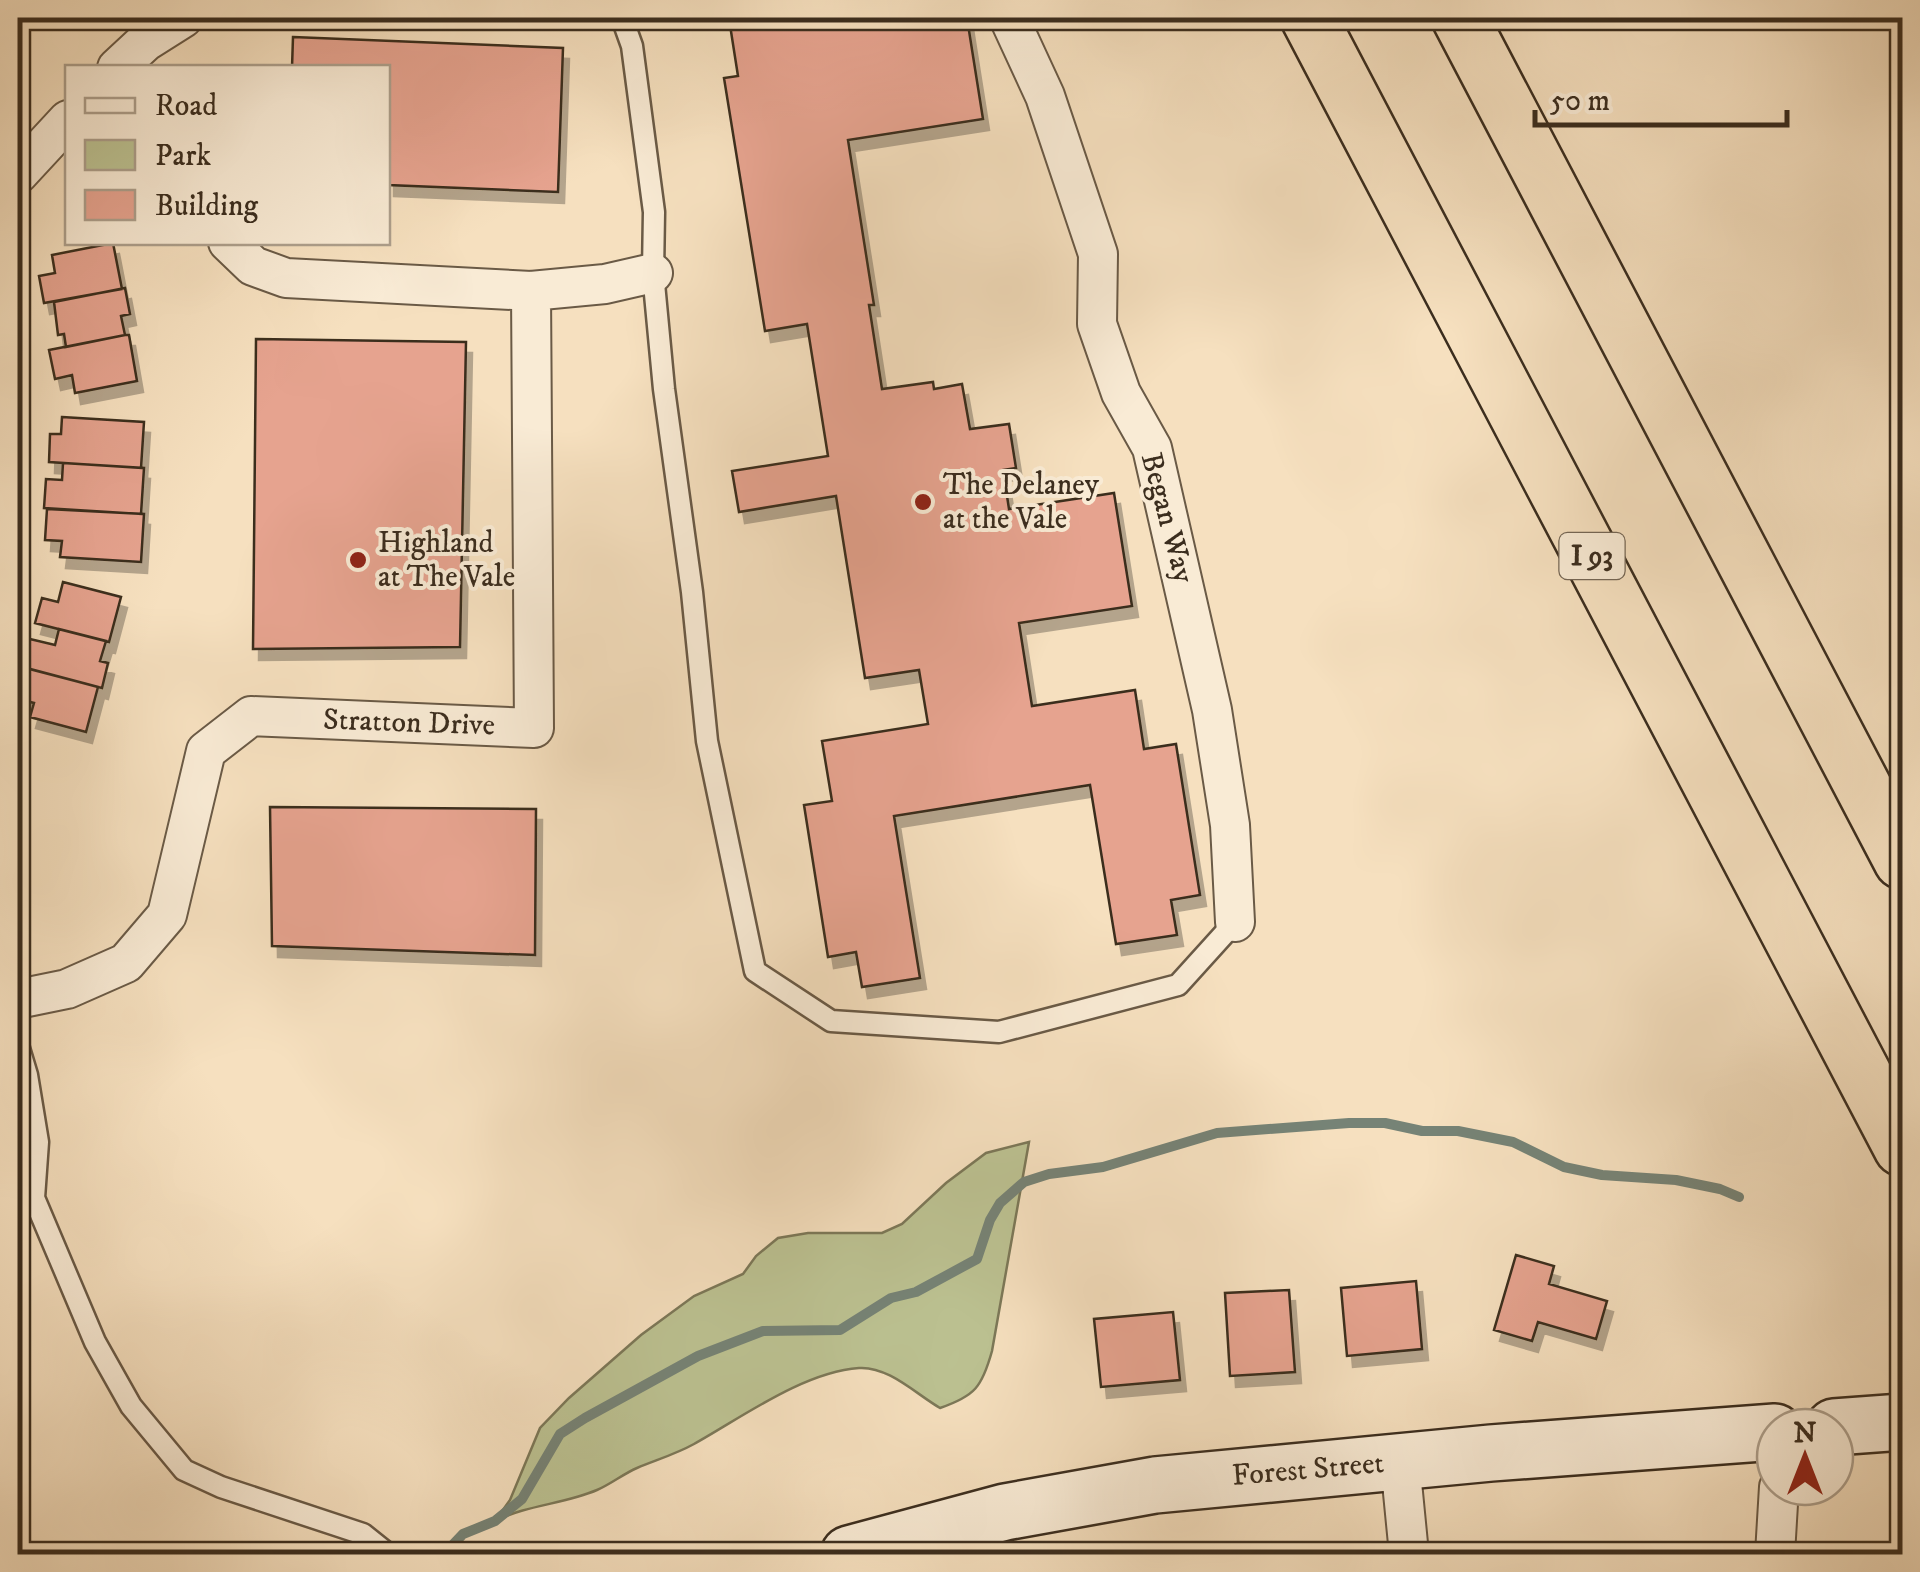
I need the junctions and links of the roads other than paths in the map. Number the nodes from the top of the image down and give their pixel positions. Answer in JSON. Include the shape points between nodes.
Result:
{"nodes":[{"id":1,"x":183,"y":18,"type":"edge"},
{"id":2,"x":622,"y":18,"type":"edge"},
{"id":3,"x":1009,"y":18,"type":"edge"},
{"id":4,"x":1309,"y":18,"type":"edge"},
{"id":5,"x":1460,"y":18,"type":"edge"},
{"id":6,"x":120,"y":65,"type":"edge"},
{"id":7,"x":65,"y":123,"type":"edge"},
{"id":8,"x":18,"y":174,"type":"edge"},
{"id":9,"x":231,"y":245,"type":"edge"},
{"id":10,"x":653,"y":273,"type":"junction"},
{"id":11,"x":531,"y":291,"type":"junction"},
{"id":12,"x":1902,"y":861,"type":"edge"},
{"id":13,"x":1236,"y":922,"type":"joint"},
{"id":14,"x":18,"y":999,"type":"edge"},
{"id":15,"x":18,"y":1045,"type":"edge"},
{"id":16,"x":1902,"y":1148,"type":"edge"},
{"id":17,"x":1902,"y":1422,"type":"edge"},
{"id":18,"x":1855,"y":1425,"type":"edge"},
{"id":19,"x":1755,"y":1434,"type":"edge"},
{"id":20,"x":1400,"y":1462,"type":"junction"},
{"id":21,"x":1778,"y":1507,"type":"edge"},
{"id":22,"x":388,"y":1554,"type":"edge"},
{"id":23,"x":849,"y":1554,"type":"edge"},
{"id":24,"x":1409,"y":1554,"type":"edge"},
{"id":25,"x":1775,"y":1554,"type":"edge"}],
"edges":[{"from":1,"to":6,"type":"street"},
{"from":2,"to":10,"type":"lane","via":[[632,46],[654,212]]},
{"from":3,"to":13,"type":"street","name":"Began Way","via":[[1045,96],[1098,254],[1097,324],[1120,393],[1152,448],[1212,710]]},
{"from":4,"to":16,"type":"highway","number":"I 93"},
{"from":5,"to":12,"type":"highway"},
{"from":7,"to":8,"type":"street"},
{"from":9,"to":11,"type":"street","via":[[253,266],[286,278]]},
{"from":10,"to":11,"type":"street"},
{"from":10,"to":13,"type":"lane","via":[[708,740],[755,971],[831,1021],[999,1032],[1178,985]]},
{"from":11,"to":14,"type":"street","name":"Stratton Drive","via":[[534,728],[251,716],[206,751],[167,915],[126,963],[67,988]]},
{"from":15,"to":22,"type":"lane","via":[[38,1142],[34,1198],[95,1342],[131,1406],[184,1470],[362,1534]]},
{"from":17,"to":18,"type":"main road"},
{"from":19,"to":20,"type":"main road","name":"Forest Street"},
{"from":20,"to":23,"type":"main road","name":"Forest Street","via":[[1079,1496]]},
{"from":20,"to":24,"type":"street"},
{"from":21,"to":25,"type":"street"}]}
